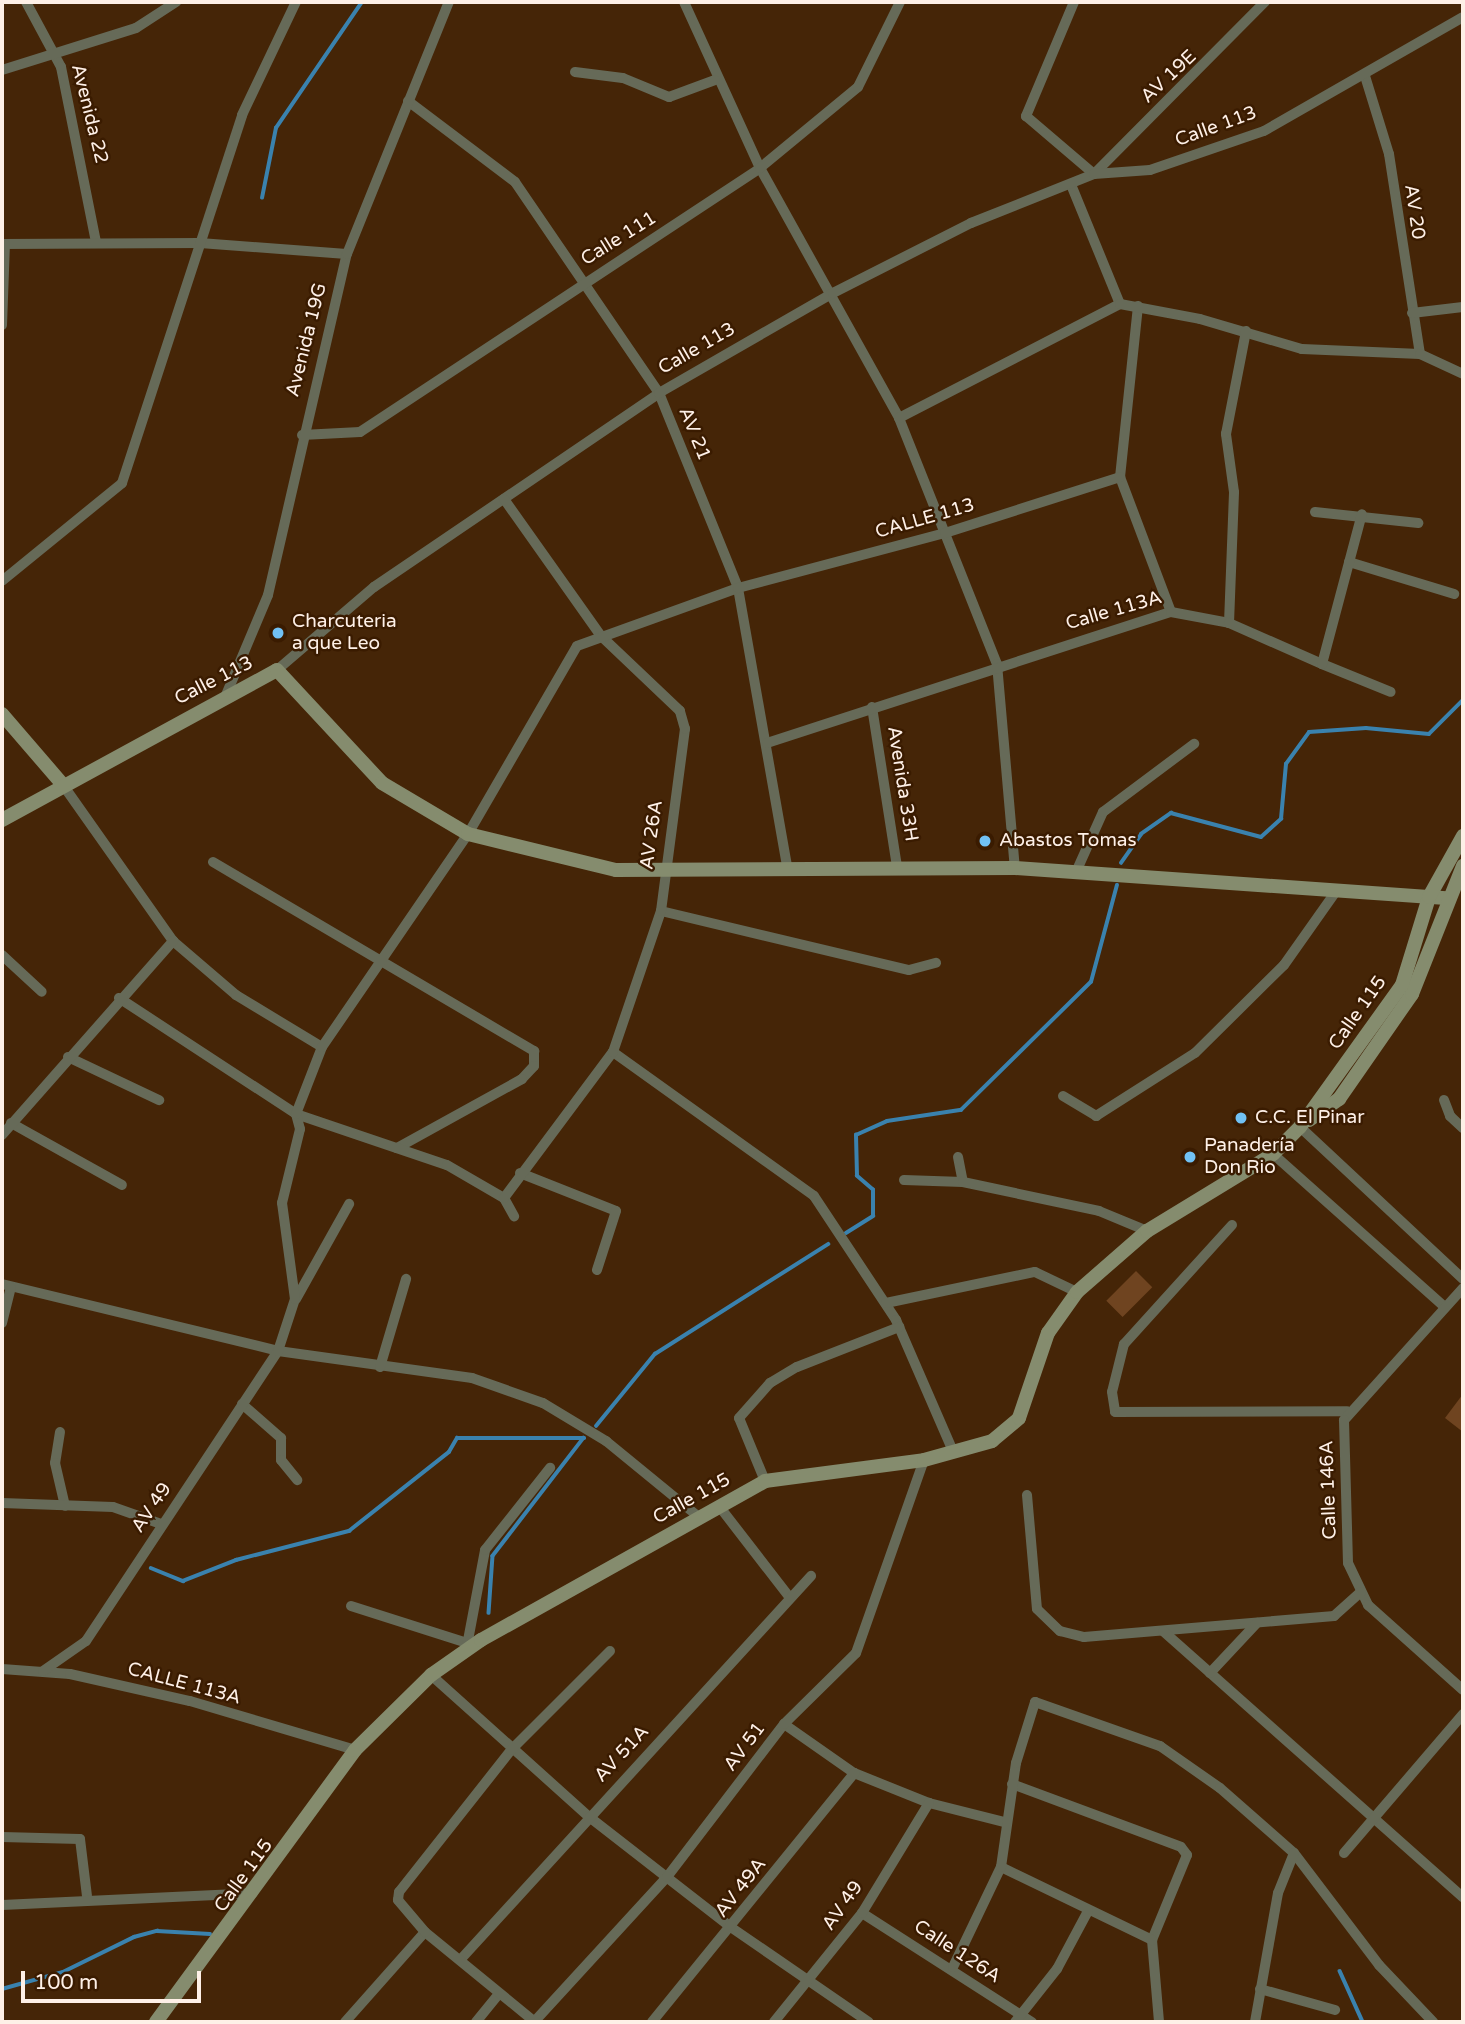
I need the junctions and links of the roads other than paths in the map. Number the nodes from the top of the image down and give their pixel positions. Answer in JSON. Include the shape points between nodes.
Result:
{"nodes":[{"id":1,"x":26,"y":2,"type":"edge"},
{"id":2,"x":296,"y":2,"type":"edge"},
{"id":3,"x":449,"y":2,"type":"edge"},
{"id":4,"x":684,"y":2,"type":"edge"},
{"id":5,"x":900,"y":2,"type":"edge"},
{"id":6,"x":1074,"y":2,"type":"edge"},
{"id":7,"x":1265,"y":2,"type":"edge"},
{"id":8,"x":174,"y":3,"type":"edge"},
{"id":9,"x":1463,"y":17,"type":"edge"},
{"id":10,"x":50,"y":50,"type":"junction"},
{"id":11,"x":2,"y":70,"type":"edge"},
{"id":12,"x":575,"y":72,"type":"dead end"},
{"id":13,"x":1365,"y":76,"type":"junction"},
{"id":14,"x":715,"y":80,"type":"junction"},
{"id":15,"x":408,"y":100,"type":"junction"},
{"id":16,"x":760,"y":168,"type":"junction"},
{"id":17,"x":1094,"y":174,"type":"junction"},
{"id":18,"x":1072,"y":187,"type":"junction"},
{"id":19,"x":96,"y":242,"type":"junction"},
{"id":20,"x":200,"y":243,"type":"junction"},
{"id":21,"x":4,"y":244,"type":"edge"},
{"id":22,"x":347,"y":254,"type":"junction"},
{"id":23,"x":585,"y":280,"type":"junction"},
{"id":24,"x":833,"y":293,"type":"junction"},
{"id":25,"x":1120,"y":304,"type":"junction"},
{"id":26,"x":1138,"y":306,"type":"junction"},
{"id":27,"x":1463,"y":307,"type":"edge"},
{"id":28,"x":1412,"y":313,"type":"junction"},
{"id":29,"x":2,"y":325,"type":"edge"},
{"id":30,"x":1246,"y":331,"type":"junction"},
{"id":31,"x":1420,"y":354,"type":"junction"},
{"id":32,"x":1463,"y":374,"type":"edge"},
{"id":33,"x":659,"y":393,"type":"junction"},
{"id":34,"x":899,"y":418,"type":"junction"},
{"id":35,"x":302,"y":435,"type":"junction"},
{"id":36,"x":1120,"y":477,"type":"junction"},
{"id":37,"x":504,"y":499,"type":"junction"},
{"id":38,"x":1315,"y":512,"type":"dead end"},
{"id":39,"x":1362,"y":514,"type":"junction"},
{"id":40,"x":1418,"y":523,"type":"dead end"},
{"id":41,"x":945,"y":533,"type":"junction"},
{"id":42,"x":1349,"y":562,"type":"junction"},
{"id":43,"x":2,"y":582,"type":"edge"},
{"id":44,"x":738,"y":587,"type":"junction"},
{"id":45,"x":1454,"y":594,"type":"dead end"},
{"id":46,"x":1171,"y":612,"type":"junction"},
{"id":47,"x":1229,"y":623,"type":"junction"},
{"id":48,"x":601,"y":636,"type":"junction"},
{"id":49,"x":997,"y":664,"type":"junction"},
{"id":50,"x":1322,"y":664,"type":"junction"},
{"id":51,"x":277,"y":670,"type":"junction"},
{"id":52,"x":1391,"y":692,"type":"dead end"},
{"id":53,"x":226,"y":695,"type":"junction"},
{"id":54,"x":872,"y":708,"type":"junction"},
{"id":55,"x":2,"y":714,"type":"edge"},
{"id":56,"x":767,"y":743,"type":"junction"},
{"id":57,"x":1194,"y":744,"type":"dead end"},
{"id":58,"x":63,"y":785,"type":"junction"},
{"id":59,"x":2,"y":820,"type":"edge"},
{"id":60,"x":468,"y":834,"type":"junction"},
{"id":61,"x":1463,"y":836,"type":"edge"},
{"id":62,"x":214,"y":862,"type":"dead end"},
{"id":63,"x":787,"y":866,"type":"junction"},
{"id":64,"x":897,"y":866,"type":"junction"},
{"id":65,"x":1463,"y":866,"type":"edge"},
{"id":66,"x":1015,"y":868,"type":"junction"},
{"id":67,"x":664,"y":870,"type":"junction"},
{"id":68,"x":1076,"y":872,"type":"junction"},
{"id":69,"x":1337,"y":890,"type":"junction"},
{"id":70,"x":1429,"y":897,"type":"junction"},
{"id":71,"x":1446,"y":898,"type":"junction"},
{"id":72,"x":661,"y":911,"type":"junction"},
{"id":73,"x":173,"y":942,"type":"junction"},
{"id":74,"x":2,"y":954,"type":"edge"},
{"id":75,"x":382,"y":958,"type":"junction"},
{"id":76,"x":936,"y":963,"type":"dead end"},
{"id":77,"x":42,"y":992,"type":"dead end"},
{"id":78,"x":119,"y":998,"type":"junction"},
{"id":79,"x":322,"y":1047,"type":"junction"},
{"id":80,"x":613,"y":1052,"type":"junction"},
{"id":81,"x":68,"y":1057,"type":"junction"},
{"id":82,"x":1063,"y":1096,"type":"dead end"},
{"id":83,"x":159,"y":1100,"type":"dead end"},
{"id":84,"x":1444,"y":1100,"type":"dead end"},
{"id":85,"x":296,"y":1114,"type":"junction"},
{"id":86,"x":11,"y":1122,"type":"junction"},
{"id":87,"x":1300,"y":1127,"type":"junction"},
{"id":88,"x":1463,"y":1128,"type":"edge"},
{"id":89,"x":2,"y":1135,"type":"edge"},
{"id":90,"x":397,"y":1148,"type":"junction"},
{"id":91,"x":1273,"y":1154,"type":"junction"},
{"id":92,"x":958,"y":1157,"type":"dead end"},
{"id":93,"x":520,"y":1173,"type":"junction"},
{"id":94,"x":904,"y":1180,"type":"dead end"},
{"id":95,"x":963,"y":1182,"type":"junction"},
{"id":96,"x":122,"y":1185,"type":"dead end"},
{"id":97,"x":504,"y":1198,"type":"junction"},
{"id":98,"x":349,"y":1205,"type":"dead end"},
{"id":99,"x":514,"y":1216,"type":"dead end"},
{"id":100,"x":1232,"y":1226,"type":"dead end"},
{"id":101,"x":1147,"y":1231,"type":"junction"},
{"id":102,"x":597,"y":1270,"type":"dead end"},
{"id":103,"x":406,"y":1279,"type":"dead end"},
{"id":104,"x":1463,"y":1279,"type":"edge"},
{"id":105,"x":7,"y":1286,"type":"edge"},
{"id":106,"x":1463,"y":1288,"type":"edge"},
{"id":107,"x":1077,"y":1292,"type":"junction"},
{"id":108,"x":295,"y":1299,"type":"junction"},
{"id":109,"x":886,"y":1303,"type":"junction"},
{"id":110,"x":1445,"y":1307,"type":"junction"},
{"id":111,"x":2,"y":1323,"type":"edge"},
{"id":112,"x":899,"y":1327,"type":"junction"},
{"id":113,"x":278,"y":1352,"type":"junction"},
{"id":114,"x":380,"y":1367,"type":"junction"},
{"id":115,"x":242,"y":1404,"type":"junction"},
{"id":116,"x":1347,"y":1411,"type":"junction"},
{"id":117,"x":60,"y":1432,"type":"dead end"},
{"id":118,"x":953,"y":1451,"type":"junction"},
{"id":119,"x":924,"y":1460,"type":"junction"},
{"id":120,"x":550,"y":1468,"type":"dead end"},
{"id":121,"x":297,"y":1480,"type":"dead end"},
{"id":122,"x":765,"y":1481,"type":"junction"},
{"id":123,"x":1027,"y":1495,"type":"dead end"},
{"id":124,"x":2,"y":1503,"type":"edge"},
{"id":125,"x":65,"y":1506,"type":"junction"},
{"id":126,"x":719,"y":1506,"type":"junction"},
{"id":127,"x":699,"y":1517,"type":"junction"},
{"id":128,"x":162,"y":1524,"type":"junction"},
{"id":129,"x":811,"y":1576,"type":"dead end"},
{"id":130,"x":1362,"y":1592,"type":"junction"},
{"id":131,"x":790,"y":1598,"type":"junction"},
{"id":132,"x":351,"y":1606,"type":"dead end"},
{"id":133,"x":1257,"y":1623,"type":"junction"},
{"id":134,"x":1163,"y":1631,"type":"junction"},
{"id":135,"x":466,"y":1647,"type":"junction"},
{"id":136,"x":611,"y":1651,"type":"dead end"},
{"id":137,"x":2,"y":1668,"type":"edge"},
{"id":138,"x":43,"y":1671,"type":"junction"},
{"id":139,"x":1210,"y":1672,"type":"junction"},
{"id":140,"x":431,"y":1675,"type":"junction"},
{"id":141,"x":1463,"y":1690,"type":"edge"},
{"id":142,"x":1463,"y":1714,"type":"edge"},
{"id":143,"x":784,"y":1724,"type":"junction"},
{"id":144,"x":511,"y":1750,"type":"junction"},
{"id":145,"x":355,"y":1751,"type":"junction"},
{"id":146,"x":854,"y":1773,"type":"junction"},
{"id":147,"x":1012,"y":1784,"type":"junction"},
{"id":148,"x":929,"y":1803,"type":"junction"},
{"id":149,"x":588,"y":1816,"type":"junction"},
{"id":150,"x":1374,"y":1818,"type":"junction"},
{"id":151,"x":1004,"y":1822,"type":"junction"},
{"id":152,"x":2,"y":1837,"type":"edge"},
{"id":153,"x":1294,"y":1853,"type":"junction"},
{"id":154,"x":1344,"y":1853,"type":"dead end"},
{"id":155,"x":1001,"y":1867,"type":"junction"},
{"id":156,"x":667,"y":1877,"type":"junction"},
{"id":157,"x":257,"y":1893,"type":"junction"},
{"id":158,"x":88,"y":1896,"type":"junction"},
{"id":159,"x":1463,"y":1896,"type":"edge"},
{"id":160,"x":2,"y":1905,"type":"edge"},
{"id":161,"x":1088,"y":1911,"type":"junction"},
{"id":162,"x":862,"y":1913,"type":"junction"},
{"id":163,"x":732,"y":1928,"type":"junction"},
{"id":164,"x":425,"y":1931,"type":"junction"},
{"id":165,"x":1152,"y":1940,"type":"junction"},
{"id":166,"x":461,"y":1959,"type":"junction"},
{"id":167,"x":953,"y":1967,"type":"junction"},
{"id":168,"x":810,"y":1980,"type":"junction"},
{"id":169,"x":1260,"y":1989,"type":"junction"},
{"id":170,"x":498,"y":1995,"type":"junction"},
{"id":171,"x":1335,"y":2010,"type":"dead end"},
{"id":172,"x":1018,"y":2018,"type":"edge"},
{"id":173,"x":156,"y":2022,"type":"edge"},
{"id":174,"x":345,"y":2022,"type":"edge"},
{"id":175,"x":476,"y":2022,"type":"edge"},
{"id":176,"x":534,"y":2022,"type":"edge"},
{"id":177,"x":652,"y":2022,"type":"edge"},
{"id":178,"x":774,"y":2022,"type":"edge"},
{"id":179,"x":869,"y":2022,"type":"edge"},
{"id":180,"x":1032,"y":2022,"type":"edge"},
{"id":181,"x":1159,"y":2022,"type":"edge"},
{"id":182,"x":1255,"y":2022,"type":"edge"},
{"id":183,"x":1433,"y":2022,"type":"edge"}],
"edges":[{"from":1,"to":10,"type":"street","name":"Avenida 22"},
{"from":2,"to":20,"type":"street","via":[[242,115]]},
{"from":3,"to":15,"type":"street","name":"Avenida 19G"},
{"from":4,"to":14,"type":"street"},
{"from":5,"to":16,"type":"street","name":"Calle 111","via":[[858,87]]},
{"from":6,"to":17,"type":"street","via":[[1026,116]]},
{"from":7,"to":17,"type":"street","name":"AV 19E"},
{"from":8,"to":10,"type":"street","via":[[136,28]]},
{"from":9,"to":13,"type":"street","name":"Calle 113"},
{"from":10,"to":11,"type":"street"},
{"from":10,"to":19,"type":"street","name":"Avenida 22","via":[[61,67],[82,147]]},
{"from":12,"to":14,"type":"street","via":[[623,78],[669,97]]},
{"from":13,"to":17,"type":"street","name":"Calle 113","via":[[1264,131],[1204,155],[1150,170]]},
{"from":13,"to":28,"type":"street","name":"AV 20","via":[[1389,154]]},
{"from":14,"to":16,"type":"street"},
{"from":15,"to":22,"type":"street","name":"Avenida 19G"},
{"from":15,"to":23,"type":"street","name":"AV 21","via":[[515,182]]},
{"from":16,"to":23,"type":"street","name":"Calle 111"},
{"from":16,"to":24,"type":"street"},
{"from":17,"to":18,"type":"street","name":"Calle 113"},
{"from":18,"to":24,"type":"street","name":"Calle 113","via":[[971,223]]},
{"from":18,"to":25,"type":"street"},
{"from":19,"to":20,"type":"street"},
{"from":19,"to":21,"type":"street"},
{"from":20,"to":22,"type":"street"},
{"from":20,"to":43,"type":"street","via":[[122,483]]},
{"from":21,"to":29,"type":"street"},
{"from":22,"to":35,"type":"street","name":"Avenida 19G"},
{"from":23,"to":33,"type":"street","name":"AV 21"},
{"from":23,"to":35,"type":"street","name":"Calle 111","via":[[360,432]]},
{"from":24,"to":33,"type":"street","name":"Calle 113"},
{"from":24,"to":34,"type":"street"},
{"from":25,"to":26,"type":"street"},
{"from":25,"to":34,"type":"street"},
{"from":26,"to":30,"type":"street"},
{"from":26,"to":36,"type":"street"},
{"from":27,"to":28,"type":"street"},
{"from":28,"to":31,"type":"street","name":"AV 20"},
{"from":30,"to":31,"type":"street","via":[[1302,349]]},
{"from":30,"to":47,"type":"street","via":[[1226,434],[1234,492]]},
{"from":31,"to":32,"type":"street"},
{"from":33,"to":37,"type":"street","name":"Calle 113"},
{"from":33,"to":44,"type":"street","name":"AV 21"},
{"from":34,"to":41,"type":"street"},
{"from":35,"to":53,"type":"street","name":"Avenida 19G","via":[[268,595]]},
{"from":36,"to":41,"type":"street","name":"CALLE 113"},
{"from":36,"to":46,"type":"street"},
{"from":37,"to":48,"type":"street","name":"AV 26A"},
{"from":37,"to":51,"type":"street","name":"Calle 113","via":[[374,587]]},
{"from":38,"to":39,"type":"street"},
{"from":39,"to":40,"type":"street"},
{"from":39,"to":42,"type":"street"},
{"from":41,"to":44,"type":"street","name":"CALLE 113"},
{"from":41,"to":49,"type":"street"},
{"from":42,"to":45,"type":"street"},
{"from":42,"to":50,"type":"street"},
{"from":44,"to":48,"type":"street","name":"CALLE 113"},
{"from":44,"to":56,"type":"street","name":"AV 21"},
{"from":46,"to":47,"type":"street","name":"Calle 113A"},
{"from":46,"to":49,"type":"street","name":"Calle 113A"},
{"from":47,"to":50,"type":"street","name":"Calle 113A"},
{"from":48,"to":60,"type":"street","name":"CALLE 113","via":[[577,646],[568,658]]},
{"from":48,"to":67,"type":"street","name":"AV 26A","via":[[684,719]]},
{"from":49,"to":54,"type":"street","name":"Calle 113A"},
{"from":49,"to":66,"type":"street"},
{"from":50,"to":52,"type":"street","name":"Calle 113A"},
{"from":51,"to":53,"type":"main road","name":"Calle 113"},
{"from":51,"to":60,"type":"main road","via":[[382,783]]},
{"from":53,"to":58,"type":"main road","name":"Calle 113"},
{"from":54,"to":56,"type":"street","name":"Calle 113A"},
{"from":54,"to":64,"type":"street","name":"Avenida 33H"},
{"from":55,"to":58,"type":"main road"},
{"from":56,"to":63,"type":"street","name":"AV 21"},
{"from":57,"to":68,"type":"street","via":[[1103,812]]},
{"from":58,"to":59,"type":"main road","name":"Calle 113"},
{"from":58,"to":73,"type":"street"},
{"from":60,"to":67,"type":"main road","via":[[616,870]]},
{"from":60,"to":75,"type":"street","name":"CALLE 113"},
{"from":61,"to":70,"type":"main road","name":"Calle 115"},
{"from":62,"to":75,"type":"street"},
{"from":63,"to":64,"type":"main road"},
{"from":63,"to":67,"type":"main road"},
{"from":64,"to":66,"type":"main road"},
{"from":65,"to":71,"type":"main road","name":"Calle 115"},
{"from":66,"to":68,"type":"main road"},
{"from":67,"to":72,"type":"street","name":"AV 26A"},
{"from":68,"to":69,"type":"main road"},
{"from":69,"to":70,"type":"main road"},
{"from":69,"to":82,"type":"street","via":[[1284,965],[1195,1053],[1096,1116]]},
{"from":70,"to":71,"type":"main road"},
{"from":70,"to":87,"type":"main road","name":"Calle 115","via":[[1402,985]]},
{"from":71,"to":87,"type":"main road","name":"Calle 115","via":[[1412,994],[1339,1099]]},
{"from":72,"to":76,"type":"street","via":[[909,970]]},
{"from":72,"to":80,"type":"street","name":"AV 26A"},
{"from":73,"to":78,"type":"street"},
{"from":73,"to":79,"type":"street","via":[[236,995]]},
{"from":74,"to":77,"type":"street"},
{"from":75,"to":79,"type":"street","name":"CALLE 113"},
{"from":75,"to":90,"type":"street","via":[[527,1045],[536,1057],[522,1079]]},
{"from":78,"to":81,"type":"street"},
{"from":78,"to":85,"type":"street"},
{"from":79,"to":85,"type":"street","name":"CALLE 113"},
{"from":80,"to":93,"type":"street","name":"AV 26A"},
{"from":80,"to":109,"type":"street","via":[[807,1190]]},
{"from":81,"to":83,"type":"street"},
{"from":81,"to":86,"type":"street"},
{"from":84,"to":88,"type":"street"},
{"from":85,"to":90,"type":"street"},
{"from":85,"to":108,"type":"street","via":[[300,1129],[282,1203]]},
{"from":86,"to":89,"type":"street"},
{"from":86,"to":96,"type":"street"},
{"from":87,"to":91,"type":"main road","name":"Calle 115"},
{"from":87,"to":104,"type":"street"},
{"from":90,"to":97,"type":"street","via":[[447,1165]]},
{"from":91,"to":101,"type":"main road","name":"Calle 115"},
{"from":91,"to":110,"type":"street"},
{"from":92,"to":95,"type":"street"},
{"from":93,"to":97,"type":"street","name":"AV 26A"},
{"from":93,"to":102,"type":"street","via":[[616,1211]]},
{"from":94,"to":95,"type":"street"},
{"from":95,"to":101,"type":"street","via":[[1099,1211]]},
{"from":97,"to":99,"type":"street"},
{"from":98,"to":108,"type":"street"},
{"from":100,"to":116,"type":"street","via":[[1124,1344],[1112,1392],[1115,1412]]},
{"from":101,"to":107,"type":"main road","name":"Calle 115"},
{"from":103,"to":114,"type":"street"},
{"from":105,"to":111,"type":"street"},
{"from":105,"to":113,"type":"street"},
{"from":106,"to":110,"type":"street"},
{"from":107,"to":109,"type":"street","via":[[1035,1272]]},
{"from":107,"to":118,"type":"main road","name":"Calle 115","via":[[1048,1333],[1019,1418],[992,1441]]},
{"from":108,"to":113,"type":"street","name":"AV 49"},
{"from":109,"to":112,"type":"street"},
{"from":110,"to":116,"type":"street"},
{"from":112,"to":118,"type":"street"},
{"from":112,"to":122,"type":"street","via":[[797,1367],[770,1383],[739,1418]]},
{"from":113,"to":114,"type":"street"},
{"from":113,"to":115,"type":"street","name":"AV 49"},
{"from":114,"to":127,"type":"street","via":[[472,1378],[543,1403],[606,1441]]},
{"from":115,"to":121,"type":"street","via":[[281,1438],[281,1460]]},
{"from":115,"to":128,"type":"street","name":"AV 49"},
{"from":116,"to":130,"type":"street","name":"Calle 146A","via":[[1348,1563]]},
{"from":117,"to":125,"type":"street","via":[[55,1463]]},
{"from":118,"to":119,"type":"main road","name":"Calle 115"},
{"from":119,"to":122,"type":"main road","name":"Calle 115"},
{"from":119,"to":143,"type":"street","name":"AV 51","via":[[856,1653]]},
{"from":120,"to":135,"type":"street","via":[[485,1550]]},
{"from":122,"to":126,"type":"main road","name":"Calle 115"},
{"from":123,"to":134,"type":"street","via":[[1037,1609],[1060,1631],[1084,1637]]},
{"from":124,"to":125,"type":"street"},
{"from":125,"to":128,"type":"street","via":[[113,1507]]},
{"from":126,"to":127,"type":"main road","name":"Calle 115"},
{"from":126,"to":131,"type":"street"},
{"from":127,"to":135,"type":"main road","name":"Calle 115"},
{"from":128,"to":138,"type":"street","name":"AV 49","via":[[86,1641]]},
{"from":129,"to":131,"type":"street","name":"AV 51A"},
{"from":130,"to":133,"type":"street","via":[[1334,1616]]},
{"from":130,"to":141,"type":"street","name":"Calle 146A","via":[[1367,1605]]},
{"from":131,"to":149,"type":"street","name":"AV 51A"},
{"from":132,"to":135,"type":"street"},
{"from":133,"to":134,"type":"street"},
{"from":133,"to":139,"type":"street"},
{"from":134,"to":139,"type":"street"},
{"from":135,"to":140,"type":"main road","name":"Calle 115"},
{"from":136,"to":144,"type":"street"},
{"from":137,"to":138,"type":"street","name":"CALLE 113A"},
{"from":138,"to":145,"type":"street","name":"CALLE 113A","via":[[190,1701]]},
{"from":139,"to":150,"type":"street"},
{"from":140,"to":144,"type":"street"},
{"from":140,"to":145,"type":"main road","name":"Calle 115"},
{"from":142,"to":150,"type":"street"},
{"from":143,"to":146,"type":"street"},
{"from":143,"to":156,"type":"street","name":"AV 51"},
{"from":144,"to":149,"type":"street"},
{"from":144,"to":164,"type":"street","via":[[399,1892],[398,1900]]},
{"from":145,"to":157,"type":"main road","name":"Calle 115"},
{"from":146,"to":148,"type":"street"},
{"from":146,"to":163,"type":"street","name":"AV 49A"},
{"from":147,"to":151,"type":"street"},
{"from":147,"to":153,"type":"street","via":[[1035,1702],[1160,1746]]},
{"from":147,"to":165,"type":"street","via":[[1181,1847],[1188,1865]]},
{"from":148,"to":151,"type":"street"},
{"from":148,"to":162,"type":"street","name":"AV 49"},
{"from":149,"to":156,"type":"street"},
{"from":149,"to":166,"type":"street","name":"AV 51A"},
{"from":150,"to":154,"type":"street"},
{"from":150,"to":159,"type":"street"},
{"from":151,"to":155,"type":"street","via":[[1011,1831]]},
{"from":152,"to":158,"type":"street","via":[[80,1839]]},
{"from":153,"to":169,"type":"street","via":[[1278,1894]]},
{"from":153,"to":183,"type":"street","via":[[1379,1965]]},
{"from":155,"to":161,"type":"street"},
{"from":155,"to":167,"type":"street"},
{"from":156,"to":163,"type":"street"},
{"from":156,"to":176,"type":"street","name":"AV 51"},
{"from":157,"to":158,"type":"street"},
{"from":157,"to":173,"type":"main road","name":"Calle 115"},
{"from":158,"to":160,"type":"street"},
{"from":161,"to":165,"type":"street"},
{"from":161,"to":172,"type":"street","via":[[1057,1969]]},
{"from":162,"to":167,"type":"street","name":"Calle 126A"},
{"from":162,"to":168,"type":"street","name":"AV 49"},
{"from":163,"to":168,"type":"street"},
{"from":163,"to":177,"type":"street","name":"AV 49A"},
{"from":164,"to":166,"type":"street"},
{"from":164,"to":174,"type":"street"},
{"from":165,"to":181,"type":"street"},
{"from":166,"to":170,"type":"street"},
{"from":167,"to":172,"type":"street","name":"Calle 126A"},
{"from":168,"to":178,"type":"street","name":"AV 49"},
{"from":168,"to":179,"type":"street"},
{"from":169,"to":171,"type":"street"},
{"from":169,"to":182,"type":"street"},
{"from":170,"to":175,"type":"street"},
{"from":170,"to":176,"type":"street"},
{"from":172,"to":180,"type":"street","name":"Calle 126A"}]}
